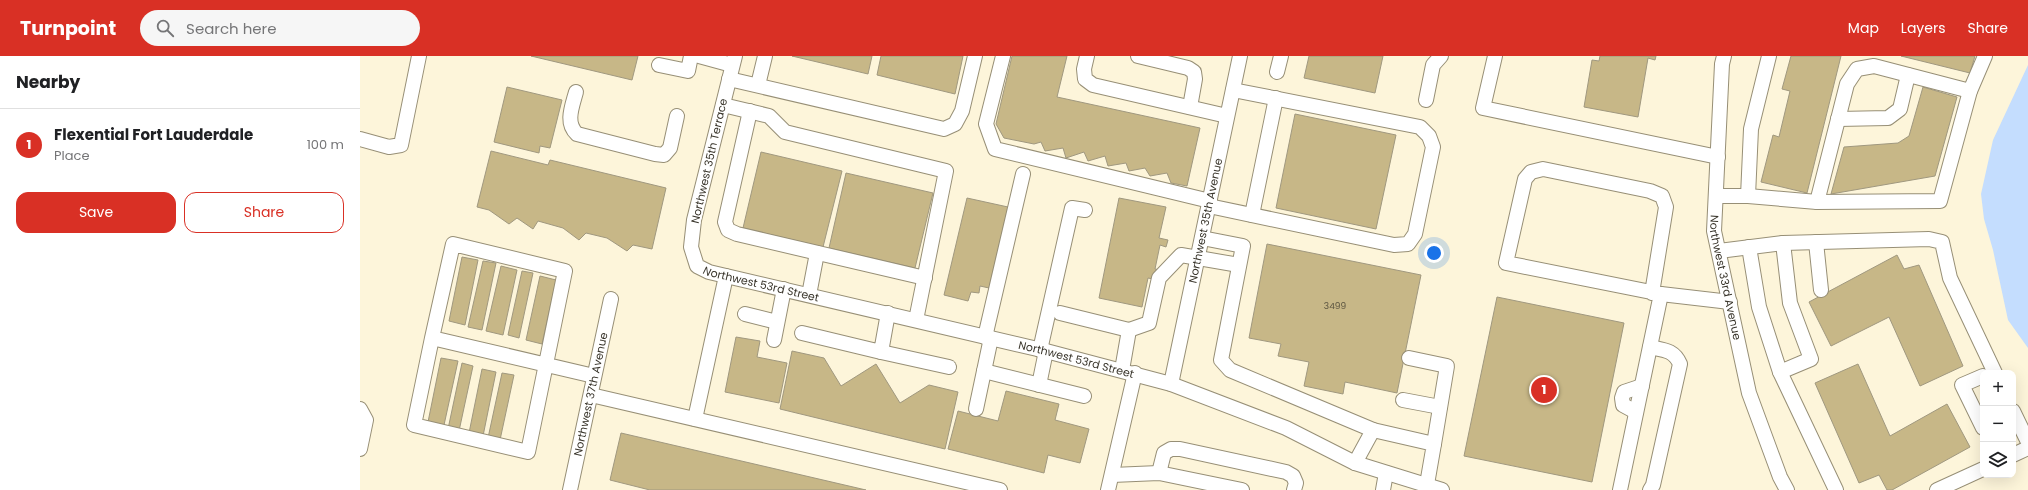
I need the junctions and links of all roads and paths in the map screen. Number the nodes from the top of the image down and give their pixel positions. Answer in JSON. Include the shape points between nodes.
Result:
{"nodes":[{"id":1,"x":418,"y":56,"type":"edge"},
{"id":2,"x":691,"y":56,"type":"edge"},
{"id":3,"x":699,"y":56,"type":"edge"},
{"id":4,"x":765,"y":56,"type":"edge"},
{"id":5,"x":975,"y":56,"type":"edge"},
{"id":6,"x":1003,"y":56,"type":"edge"},
{"id":7,"x":1087,"y":56,"type":"edge"},
{"id":8,"x":1138,"y":56,"type":"edge"},
{"id":9,"x":1240,"y":56,"type":"edge"},
{"id":10,"x":1281,"y":56,"type":"edge"},
{"id":11,"x":1441,"y":56,"type":"edge"},
{"id":12,"x":1495,"y":56,"type":"edge"},
{"id":13,"x":1724,"y":56,"type":"edge"},
{"id":14,"x":1769,"y":56,"type":"edge"},
{"id":15,"x":1985,"y":56,"type":"edge"},
{"id":16,"x":734,"y":60,"type":"edge"},
{"id":17,"x":659,"y":65,"type":"dead end"},
{"id":18,"x":1277,"y":72,"type":"dead end"},
{"id":19,"x":1908,"y":75,"type":"junction"},
{"id":20,"x":729,"y":79,"type":"junction"},
{"id":21,"x":758,"y":85,"type":"junction"},
{"id":22,"x":1233,"y":90,"type":"junction"},
{"id":23,"x":1970,"y":91,"type":"junction"},
{"id":24,"x":576,"y":92,"type":"dead end"},
{"id":25,"x":1276,"y":98,"type":"junction"},
{"id":26,"x":1426,"y":100,"type":"dead end"},
{"id":27,"x":723,"y":105,"type":"junction"},
{"id":28,"x":1190,"y":107,"type":"junction"},
{"id":29,"x":750,"y":111,"type":"junction"},
{"id":30,"x":677,"y":116,"type":"dead end"},
{"id":31,"x":1227,"y":116,"type":"junction"},
{"id":32,"x":1838,"y":119,"type":"junction"},
{"id":33,"x":360,"y":140,"type":"edge"},
{"id":34,"x":1718,"y":157,"type":"junction"},
{"id":35,"x":1023,"y":174,"type":"dead end"},
{"id":36,"x":1716,"y":196,"type":"junction"},
{"id":37,"x":1748,"y":196,"type":"junction"},
{"id":38,"x":1817,"y":202,"type":"junction"},
{"id":39,"x":1209,"y":204,"type":"junction"},
{"id":40,"x":1085,"y":210,"type":"dead end"},
{"id":41,"x":1252,"y":215,"type":"junction"},
{"id":42,"x":1202,"y":238,"type":"junction"},
{"id":43,"x":1816,"y":242,"type":"junction"},
{"id":44,"x":1783,"y":243,"type":"junction"},
{"id":45,"x":1749,"y":248,"type":"junction"},
{"id":46,"x":1719,"y":251,"type":"junction"},
{"id":47,"x":817,"y":253,"type":"junction"},
{"id":48,"x":1198,"y":258,"type":"junction"},
{"id":49,"x":1239,"y":265,"type":"junction"},
{"id":50,"x":697,"y":266,"type":"joint"},
{"id":51,"x":726,"y":276,"type":"junction"},
{"id":52,"x":925,"y":278,"type":"junction"},
{"id":53,"x":784,"y":289,"type":"junction"},
{"id":54,"x":1821,"y":290,"type":"dead end"},
{"id":55,"x":1656,"y":293,"type":"junction"},
{"id":56,"x":809,"y":295,"type":"junction"},
{"id":57,"x":611,"y":299,"type":"dead end"},
{"id":58,"x":1730,"y":302,"type":"junction"},
{"id":59,"x":888,"y":313,"type":"junction"},
{"id":60,"x":1060,"y":313,"type":"dead end"},
{"id":61,"x":745,"y":314,"type":"dead end"},
{"id":62,"x":916,"y":320,"type":"junction"},
{"id":63,"x":777,"y":322,"type":"junction"},
{"id":64,"x":1129,"y":330,"type":"junction"},
{"id":65,"x":802,"y":333,"type":"dead end"},
{"id":66,"x":988,"y":337,"type":"junction"},
{"id":67,"x":432,"y":338,"type":"junction"},
{"id":68,"x":774,"y":340,"type":"dead end"},
{"id":69,"x":1650,"y":347,"type":"junction"},
{"id":70,"x":1043,"y":351,"type":"junction"},
{"id":71,"x":881,"y":352,"type":"junction"},
{"id":72,"x":1409,"y":358,"type":"dead end"},
{"id":73,"x":545,"y":364,"type":"junction"},
{"id":74,"x":949,"y":367,"type":"dead end"},
{"id":75,"x":1989,"y":370,"type":"edge"},
{"id":76,"x":984,"y":372,"type":"junction"},
{"id":77,"x":1128,"y":372,"type":"junction"},
{"id":78,"x":1780,"y":372,"type":"junction"},
{"id":79,"x":594,"y":376,"type":"junction"},
{"id":80,"x":1980,"y":377,"type":"edge"},
{"id":81,"x":1171,"y":384,"type":"junction"},
{"id":82,"x":1039,"y":385,"type":"junction"},
{"id":83,"x":590,"y":395,"type":"junction"},
{"id":84,"x":1084,"y":396,"type":"dead end"},
{"id":85,"x":1403,"y":400,"type":"dead end"},
{"id":86,"x":1440,"y":407,"type":"junction"},
{"id":87,"x":360,"y":409,"type":"edge"},
{"id":88,"x":976,"y":409,"type":"dead end"},
{"id":89,"x":2016,"y":417,"type":"edge"},
{"id":90,"x":695,"y":419,"type":"junction"},
{"id":91,"x":1980,"y":422,"type":"edge"},
{"id":92,"x":1373,"y":430,"type":"junction"},
{"id":93,"x":2028,"y":442,"type":"edge"},
{"id":94,"x":1434,"y":444,"type":"junction"},
{"id":95,"x":2028,"y":448,"type":"edge"},
{"id":96,"x":360,"y":449,"type":"edge"},
{"id":97,"x":2016,"y":454,"type":"edge"},
{"id":98,"x":1355,"y":463,"type":"junction"},
{"id":99,"x":1980,"y":470,"type":"edge"},
{"id":100,"x":1159,"y":473,"type":"junction"},
{"id":101,"x":1386,"y":473,"type":"junction"},
{"id":102,"x":1112,"y":475,"type":"junction"},
{"id":103,"x":1427,"y":488,"type":"edge"},
{"id":104,"x":570,"y":490,"type":"edge"},
{"id":105,"x":1000,"y":490,"type":"edge"},
{"id":106,"x":1108,"y":490,"type":"edge"},
{"id":107,"x":1242,"y":490,"type":"edge"},
{"id":108,"x":1294,"y":490,"type":"edge"},
{"id":109,"x":1383,"y":490,"type":"edge"},
{"id":110,"x":1442,"y":490,"type":"edge"},
{"id":111,"x":1620,"y":490,"type":"edge"},
{"id":112,"x":1650,"y":490,"type":"edge"},
{"id":113,"x":1787,"y":490,"type":"edge"},
{"id":114,"x":1836,"y":490,"type":"edge"},
{"id":115,"x":1937,"y":490,"type":"edge"}],
"edges":[{"from":1,"to":33,"type":"street","via":[[401,145],[389,147]]},
{"from":2,"to":17,"type":"street","via":[[688,71]]},
{"from":3,"to":16,"type":"street"},
{"from":4,"to":21,"type":"street"},
{"from":5,"to":21,"type":"street","via":[[962,111],[955,124],[944,129]]},
{"from":6,"to":39,"type":"street","via":[[986,124],[995,149]]},
{"from":7,"to":28,"type":"street","via":[[1085,78],[1092,85]]},
{"from":8,"to":28,"type":"street","via":[[1188,68],[1194,72]]},
{"from":9,"to":22,"type":"street","name":"Northwest 35th Avenue"},
{"from":10,"to":18,"type":"street"},
{"from":11,"to":26,"type":"street","via":[[1433,65]]},
{"from":12,"to":34,"type":"street","via":[[1483,108]]},
{"from":13,"to":34,"type":"street","name":"Northwest 33rd Avenue"},
{"from":14,"to":37,"type":"street","via":[[1751,129]]},
{"from":15,"to":23,"type":"street"},
{"from":16,"to":20,"type":"street","name":"Northwest 35th Terrace"},
{"from":19,"to":23,"type":"street"},
{"from":19,"to":32,"type":"street","via":[[1900,109],[1888,118]]},
{"from":19,"to":32,"type":"street","via":[[1874,66],[1857,69],[1847,84]]},
{"from":20,"to":21,"type":"street"},
{"from":20,"to":27,"type":"street","name":"Northwest 35th Terrace"},
{"from":22,"to":25,"type":"street"},
{"from":22,"to":31,"type":"street","name":"Northwest 35th Avenue"},
{"from":23,"to":38,"type":"street","via":[[1940,201]]},
{"from":24,"to":30,"type":"street","via":[[570,120],[571,129],[577,134],[655,154],[664,155],[670,148]]},
{"from":25,"to":41,"type":"street"},
{"from":25,"to":41,"type":"street","via":[[1420,127],[1429,136],[1433,147],[1415,234],[1408,244],[1394,245]]},
{"from":27,"to":29,"type":"street"},
{"from":27,"to":50,"type":"street","name":"Northwest 35th Terrace","via":[[694,220],[691,247]]},
{"from":28,"to":31,"type":"street"},
{"from":29,"to":47,"type":"street","via":[[725,222],[728,230]]},
{"from":29,"to":52,"type":"street","via":[[769,116],[785,132],[946,171]]},
{"from":31,"to":39,"type":"street","name":"Northwest 35th Avenue"},
{"from":32,"to":38,"type":"street"},
{"from":34,"to":36,"type":"street","name":"Northwest 33rd Avenue"},
{"from":35,"to":66,"type":"street"},
{"from":36,"to":37,"type":"street"},
{"from":36,"to":46,"type":"street","name":"Northwest 33rd Avenue","via":[[1714,230]]},
{"from":37,"to":38,"type":"street"},
{"from":39,"to":41,"type":"street"},
{"from":39,"to":42,"type":"street","name":"Northwest 35th Avenue"},
{"from":40,"to":70,"type":"street","via":[[1072,208]]},
{"from":42,"to":48,"type":"street","name":"Northwest 35th Avenue"},
{"from":42,"to":49,"type":"street","via":[[1243,246]]},
{"from":43,"to":44,"type":"street"},
{"from":43,"to":54,"type":"street"},
{"from":43,"to":75,"type":"street","via":[[1929,239],[1942,242],[1950,278]]},
{"from":44,"to":45,"type":"street"},
{"from":44,"to":78,"type":"street","via":[[1790,303],[1811,359]]},
{"from":45,"to":46,"type":"street"},
{"from":45,"to":78,"type":"street","via":[[1759,307]]},
{"from":46,"to":58,"type":"street","name":"Northwest 33rd Avenue"},
{"from":47,"to":52,"type":"street"},
{"from":47,"to":56,"type":"street"},
{"from":48,"to":49,"type":"street"},
{"from":48,"to":64,"type":"street","via":[[1181,255],[1176,259],[1159,278],[1149,323]]},
{"from":48,"to":81,"type":"street","name":"Northwest 35th Avenue"},
{"from":49,"to":92,"type":"street","via":[[1221,360],[1230,370]]},
{"from":50,"to":51,"type":"street","name":"Northwest 53rd Street"},
{"from":51,"to":53,"type":"street","name":"Northwest 53rd Street"},
{"from":51,"to":90,"type":"street"},
{"from":52,"to":62,"type":"street"},
{"from":53,"to":56,"type":"street","name":"Northwest 53rd Street"},
{"from":53,"to":63,"type":"street"},
{"from":55,"to":55,"type":"street","via":[[1506,262],[1525,179],[1532,172],[1543,169],[1650,191],[1662,196],[1666,207]]},
{"from":55,"to":58,"type":"street"},
{"from":55,"to":69,"type":"street"},
{"from":56,"to":59,"type":"street","name":"Northwest 53rd Street"},
{"from":57,"to":79,"type":"street","name":"Northwest 37th Avenue"},
{"from":58,"to":113,"type":"street","name":"Northwest 33rd Avenue","via":[[1749,393]]},
{"from":59,"to":62,"type":"street","name":"Northwest 53rd Street"},
{"from":59,"to":71,"type":"street"},
{"from":60,"to":64,"type":"street"},
{"from":61,"to":63,"type":"street"},
{"from":62,"to":66,"type":"street","name":"Northwest 53rd Street"},
{"from":63,"to":68,"type":"street"},
{"from":64,"to":77,"type":"street"},
{"from":65,"to":71,"type":"street"},
{"from":66,"to":70,"type":"street","name":"Northwest 53rd Street"},
{"from":66,"to":76,"type":"street"},
{"from":67,"to":73,"type":"street"},
{"from":67,"to":73,"type":"street","via":[[414,425],[528,452]]},
{"from":67,"to":73,"type":"street","via":[[453,244],[565,271]]},
{"from":69,"to":111,"type":"street","via":[[1642,386],[1624,392],[1622,398],[1623,405],[1636,412]]},
{"from":69,"to":112,"type":"street","via":[[1671,351],[1680,364]]},
{"from":70,"to":77,"type":"street","name":"Northwest 53rd Street"},
{"from":70,"to":82,"type":"street"},
{"from":71,"to":74,"type":"street"},
{"from":72,"to":86,"type":"street","via":[[1447,366]]},
{"from":73,"to":79,"type":"street"},
{"from":76,"to":82,"type":"street"},
{"from":76,"to":88,"type":"street"},
{"from":77,"to":81,"type":"street","name":"Northwest 53rd Street"},
{"from":77,"to":102,"type":"street"},
{"from":78,"to":114,"type":"street"},
{"from":79,"to":83,"type":"street","name":"Northwest 37th Avenue"},
{"from":80,"to":91,"type":"street","via":[[1962,385]]},
{"from":81,"to":98,"type":"street","name":"Northwest 53rd Street","via":[[1286,428]]},
{"from":82,"to":84,"type":"street"},
{"from":83,"to":90,"type":"street"},
{"from":83,"to":104,"type":"street","name":"Northwest 37th Avenue"},
{"from":85,"to":86,"type":"street"},
{"from":86,"to":94,"type":"street"},
{"from":87,"to":96,"type":"street","via":[[366,420]]},
{"from":89,"to":93,"type":"street"},
{"from":90,"to":105,"type":"street"},
{"from":92,"to":94,"type":"street"},
{"from":92,"to":98,"type":"street"},
{"from":94,"to":103,"type":"street"},
{"from":95,"to":97,"type":"street"},
{"from":98,"to":101,"type":"street","name":"Northwest 53rd Street"},
{"from":99,"to":115,"type":"street"},
{"from":100,"to":102,"type":"street"},
{"from":100,"to":107,"type":"street"},
{"from":100,"to":108,"type":"street","via":[[1164,453],[1171,449],[1180,449],[1286,472],[1293,476],[1296,483]]},
{"from":101,"to":103,"type":"street","name":"Northwest 53rd Street"},
{"from":101,"to":109,"type":"street"},
{"from":102,"to":106,"type":"street"},
{"from":103,"to":110,"type":"street","name":"Northwest 53rd Street"}]}
